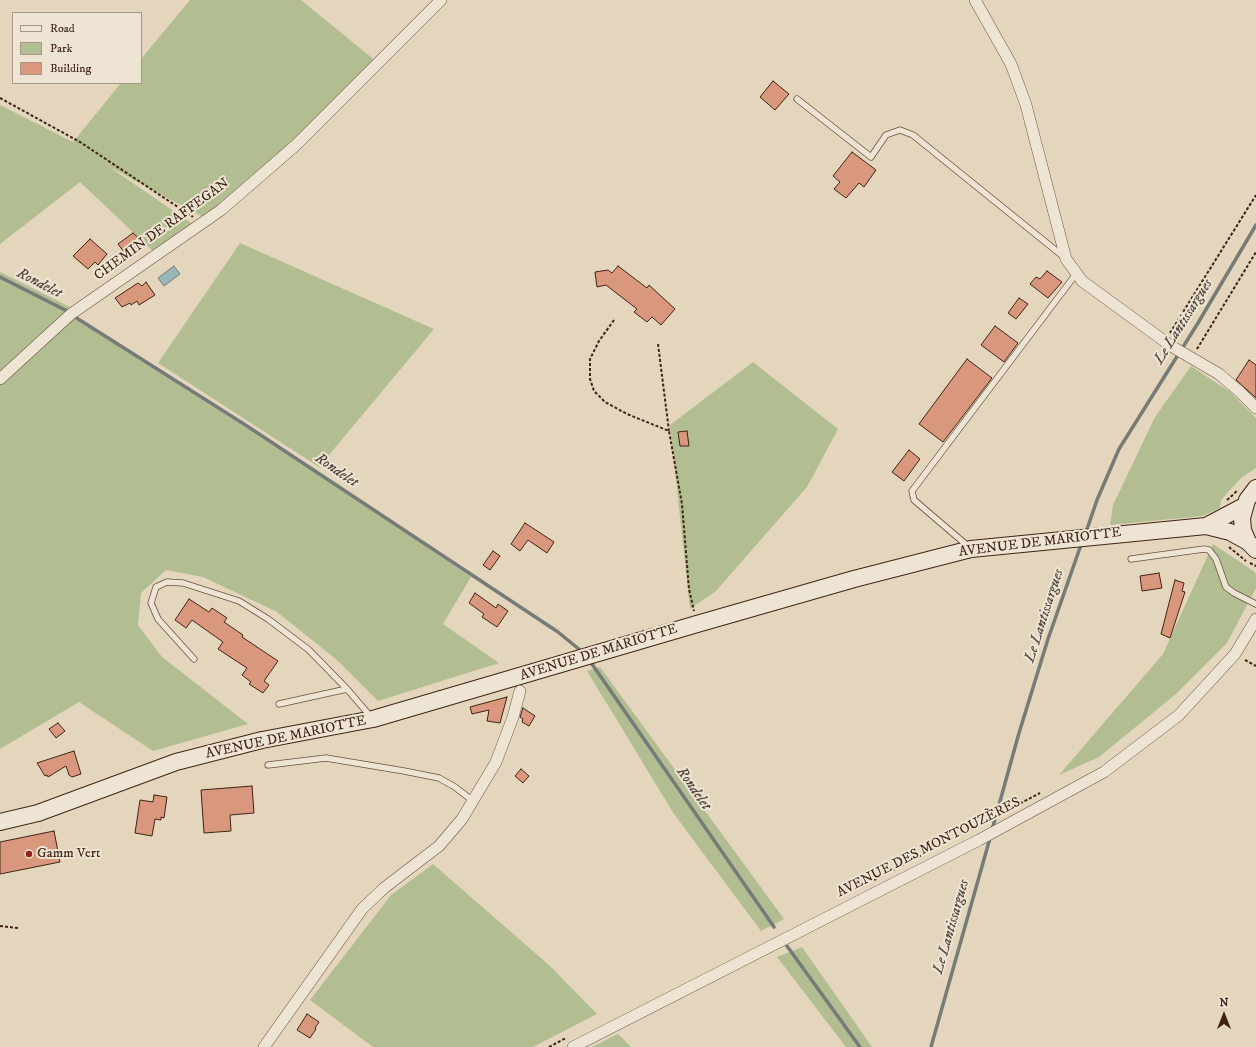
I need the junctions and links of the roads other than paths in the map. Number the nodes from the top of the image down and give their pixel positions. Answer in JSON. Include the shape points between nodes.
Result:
{"nodes":[{"id":1,"x":441,"y":0,"type":"edge"},
{"id":2,"x":975,"y":0,"type":"edge"},
{"id":3,"x":797,"y":100,"type":"dead end"},
{"id":4,"x":1066,"y":259,"type":"junction"},
{"id":5,"x":1076,"y":274,"type":"junction"},
{"id":6,"x":0,"y":379,"type":"edge"},
{"id":7,"x":1256,"y":408,"type":"edge"},
{"id":8,"x":1256,"y":488,"type":"edge"},
{"id":9,"x":1244,"y":506,"type":"junction"},
{"id":10,"x":1206,"y":526,"type":"junction"},
{"id":11,"x":1252,"y":546,"type":"edge"},
{"id":12,"x":971,"y":549,"type":"junction"},
{"id":13,"x":1131,"y":559,"type":"dead end"},
{"id":14,"x":1256,"y":604,"type":"edge"},
{"id":15,"x":1256,"y":619,"type":"edge"},
{"id":16,"x":194,"y":659,"type":"dead end"},
{"id":17,"x":347,"y":689,"type":"junction"},
{"id":18,"x":520,"y":691,"type":"dead end"},
{"id":19,"x":279,"y":704,"type":"dead end"},
{"id":20,"x":373,"y":719,"type":"junction"},
{"id":21,"x":268,"y":765,"type":"dead end"},
{"id":22,"x":474,"y":802,"type":"junction"},
{"id":23,"x":0,"y":822,"type":"edge"},
{"id":24,"x":264,"y":1047,"type":"edge"},
{"id":25,"x":573,"y":1047,"type":"edge"}],
"edges":[{"from":1,"to":6,"type":"street","name":"CHEMIN DE RAFFEGAN","via":[[296,145],[221,210],[71,314]]},
{"from":2,"to":4,"type":"street","via":[[1011,64],[1026,105]]},
{"from":3,"to":4,"type":"lane","via":[[871,157],[886,135],[900,130],[913,135]]},
{"from":4,"to":5,"type":"street"},
{"from":5,"to":7,"type":"street","via":[[1082,282],[1168,343],[1218,374]]},
{"from":5,"to":12,"type":"lane","via":[[912,491],[914,500]]},
{"from":8,"to":9,"type":"main road"},
{"from":9,"to":10,"type":"main road","name":"AVENUE DE MARIOTTE"},
{"from":9,"to":11,"type":"main road","via":[[1243,530]]},
{"from":10,"to":11,"type":"main road","name":"AVENUE DE MARIOTTE","via":[[1230,532]]},
{"from":10,"to":12,"type":"main road","name":"AVENUE DE MARIOTTE"},
{"from":12,"to":20,"type":"main road","name":"AVENUE DE MARIOTTE","via":[[854,579]]},
{"from":13,"to":14,"type":"lane","via":[[1210,550],[1226,587]]},
{"from":15,"to":25,"type":"street","name":"AVENUE DES MONTOUZÈRES","via":[[1235,654],[1179,715],[1104,772],[979,840]]},
{"from":16,"to":17,"type":"lane","via":[[158,619],[151,604],[156,587],[167,582],[183,583],[239,601],[309,650]]},
{"from":17,"to":19,"type":"lane"},
{"from":17,"to":20,"type":"lane"},
{"from":18,"to":22,"type":"street","via":[[496,762]]},
{"from":20,"to":23,"type":"main road","name":"AVENUE DE MARIOTTE","via":[[262,740],[176,762],[38,813]]},
{"from":21,"to":22,"type":"lane","via":[[326,758],[396,770],[440,778]]},
{"from":22,"to":24,"type":"street","via":[[439,846],[384,888],[362,909]]}]}
